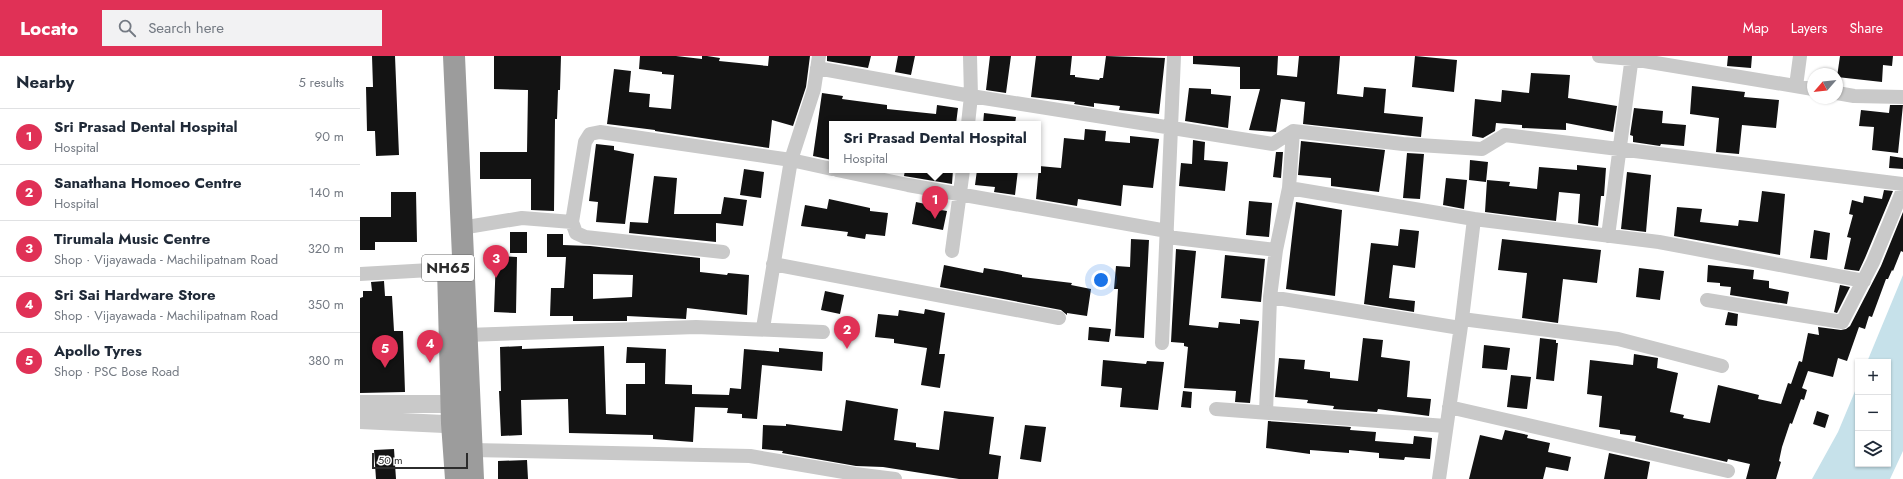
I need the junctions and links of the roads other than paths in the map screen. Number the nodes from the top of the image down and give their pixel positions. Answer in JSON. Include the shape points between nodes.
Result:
{"nodes":[{"id":1,"x":440,"y":56,"type":"edge"},
{"id":2,"x":454,"y":56,"type":"edge"},
{"id":3,"x":970,"y":56,"type":"edge"},
{"id":4,"x":1174,"y":56,"type":"edge"},
{"id":5,"x":1599,"y":56,"type":"edge"},
{"id":6,"x":1800,"y":56,"type":"edge"},
{"id":7,"x":1632,"y":58,"type":"edge"},
{"id":8,"x":818,"y":62,"type":"edge"},
{"id":9,"x":1796,"y":86,"type":"junction"},
{"id":10,"x":1807,"y":88,"type":"edge"},
{"id":11,"x":1843,"y":94,"type":"edge"},
{"id":12,"x":971,"y":96,"type":"junction"},
{"id":13,"x":1903,"y":97,"type":"edge"},
{"id":14,"x":449,"y":106,"type":"junction"},
{"id":15,"x":968,"y":121,"type":"edge"},
{"id":16,"x":1171,"y":129,"type":"junction"},
{"id":17,"x":1293,"y":131,"type":"junction"},
{"id":18,"x":1620,"y":148,"type":"junction"},
{"id":19,"x":791,"y":160,"type":"junction"},
{"id":20,"x":829,"y":168,"type":"edge"},
{"id":21,"x":852,"y":173,"type":"edge"},
{"id":22,"x":964,"y":173,"type":"edge"},
{"id":23,"x":1903,"y":184,"type":"edge"},
{"id":24,"x":1289,"y":188,"type":"junction"},
{"id":25,"x":1903,"y":190,"type":"edge"},
{"id":26,"x":961,"y":194,"type":"junction"},
{"id":27,"x":1474,"y":219,"type":"junction"},
{"id":28,"x":572,"y":222,"type":"junction"},
{"id":29,"x":461,"y":228,"type":"junction"},
{"id":30,"x":1167,"y":234,"type":"junction"},
{"id":31,"x":1608,"y":236,"type":"junction"},
{"id":32,"x":1276,"y":250,"type":"junction"},
{"id":33,"x":952,"y":251,"type":"dead end"},
{"id":34,"x":723,"y":252,"type":"dead end"},
{"id":35,"x":773,"y":264,"type":"junction"},
{"id":36,"x":448,"y":269,"type":"junction"},
{"id":37,"x":360,"y":274,"type":"edge"},
{"id":38,"x":1864,"y":281,"type":"junction"},
{"id":39,"x":1270,"y":297,"type":"junction"},
{"id":40,"x":1707,"y":300,"type":"dead end"},
{"id":41,"x":1059,"y":318,"type":"dead end"},
{"id":42,"x":1461,"y":324,"type":"junction"},
{"id":43,"x":763,"y":328,"type":"junction"},
{"id":44,"x":823,"y":332,"type":"dead end"},
{"id":45,"x":466,"y":335,"type":"junction"},
{"id":46,"x":1162,"y":344,"type":"dead end"},
{"id":47,"x":1722,"y":366,"type":"dead end"},
{"id":48,"x":360,"y":404,"type":"edge"},
{"id":49,"x":1449,"y":407,"type":"junction"},
{"id":50,"x":1216,"y":409,"type":"dead end"},
{"id":51,"x":1266,"y":413,"type":"junction"},
{"id":52,"x":460,"y":414,"type":"junction"},
{"id":53,"x":360,"y":420,"type":"edge"},
{"id":54,"x":1446,"y":426,"type":"junction"},
{"id":55,"x":471,"y":450,"type":"junction"},
{"id":56,"x":1728,"y":471,"type":"dead end"},
{"id":57,"x":456,"y":479,"type":"edge"},
{"id":58,"x":473,"y":479,"type":"edge"},
{"id":59,"x":895,"y":479,"type":"edge"},
{"id":60,"x":1439,"y":479,"type":"edge"}],
"edges":[{"from":1,"to":14,"type":"highway","number":"NH65"},
{"from":2,"to":14,"type":"highway","number":"NH65"},
{"from":3,"to":12,"type":"street"},
{"from":4,"to":16,"type":"street"},
{"from":5,"to":7,"type":"street"},
{"from":6,"to":9,"type":"street"},
{"from":7,"to":9,"type":"street"},
{"from":7,"to":18,"type":"street"},
{"from":8,"to":12,"type":"street"},
{"from":8,"to":19,"type":"street","via":[[814,89]]},
{"from":9,"to":10,"type":"street"},
{"from":11,"to":13,"type":"street"},
{"from":12,"to":15,"type":"street"},
{"from":12,"to":16,"type":"street"},
{"from":14,"to":29,"type":"highway","number":"NH65"},
{"from":14,"to":36,"type":"highway","number":"NH65"},
{"from":16,"to":17,"type":"street","via":[[1273,144]]},
{"from":16,"to":30,"type":"street"},
{"from":17,"to":18,"type":"street","via":[[1403,144],[1482,149],[1505,134]]},
{"from":17,"to":24,"type":"street"},
{"from":18,"to":23,"type":"street"},
{"from":18,"to":31,"type":"street"},
{"from":19,"to":20,"type":"street"},
{"from":19,"to":28,"type":"street","via":[[594,132],[586,142]]},
{"from":19,"to":35,"type":"street"},
{"from":21,"to":26,"type":"street"},
{"from":22,"to":26,"type":"street"},
{"from":24,"to":27,"type":"street"},
{"from":24,"to":32,"type":"street"},
{"from":25,"to":38,"type":"street"},
{"from":26,"to":30,"type":"street"},
{"from":26,"to":33,"type":"street"},
{"from":27,"to":31,"type":"street"},
{"from":27,"to":42,"type":"street"},
{"from":28,"to":29,"type":"street","via":[[522,218]]},
{"from":28,"to":34,"type":"street","via":[[576,234],[585,237]]},
{"from":29,"to":45,"type":"highway","number":"NH65"},
{"from":30,"to":32,"type":"street"},
{"from":30,"to":46,"type":"street"},
{"from":31,"to":38,"type":"street","via":[[1659,242]]},
{"from":32,"to":39,"type":"street"},
{"from":35,"to":41,"type":"street"},
{"from":35,"to":43,"type":"street"},
{"from":36,"to":37,"type":"street"},
{"from":36,"to":52,"type":"highway","number":"NH65"},
{"from":38,"to":40,"type":"street","via":[[1842,322]]},
{"from":39,"to":42,"type":"street"},
{"from":39,"to":51,"type":"street"},
{"from":42,"to":47,"type":"street","via":[[1618,338]]},
{"from":42,"to":49,"type":"street"},
{"from":43,"to":44,"type":"street"},
{"from":43,"to":45,"type":"street","via":[[696,327]]},
{"from":45,"to":52,"type":"highway","number":"NH65"},
{"from":48,"to":52,"type":"street"},
{"from":49,"to":54,"type":"street"},
{"from":49,"to":56,"type":"street"},
{"from":50,"to":51,"type":"street"},
{"from":51,"to":54,"type":"street"},
{"from":52,"to":53,"type":"street"},
{"from":52,"to":55,"type":"highway","number":"NH65"},
{"from":52,"to":57,"type":"highway","number":"NH65"},
{"from":54,"to":60,"type":"street"},
{"from":55,"to":58,"type":"highway","number":"NH65"},
{"from":55,"to":59,"type":"street","via":[[750,456]]}]}
